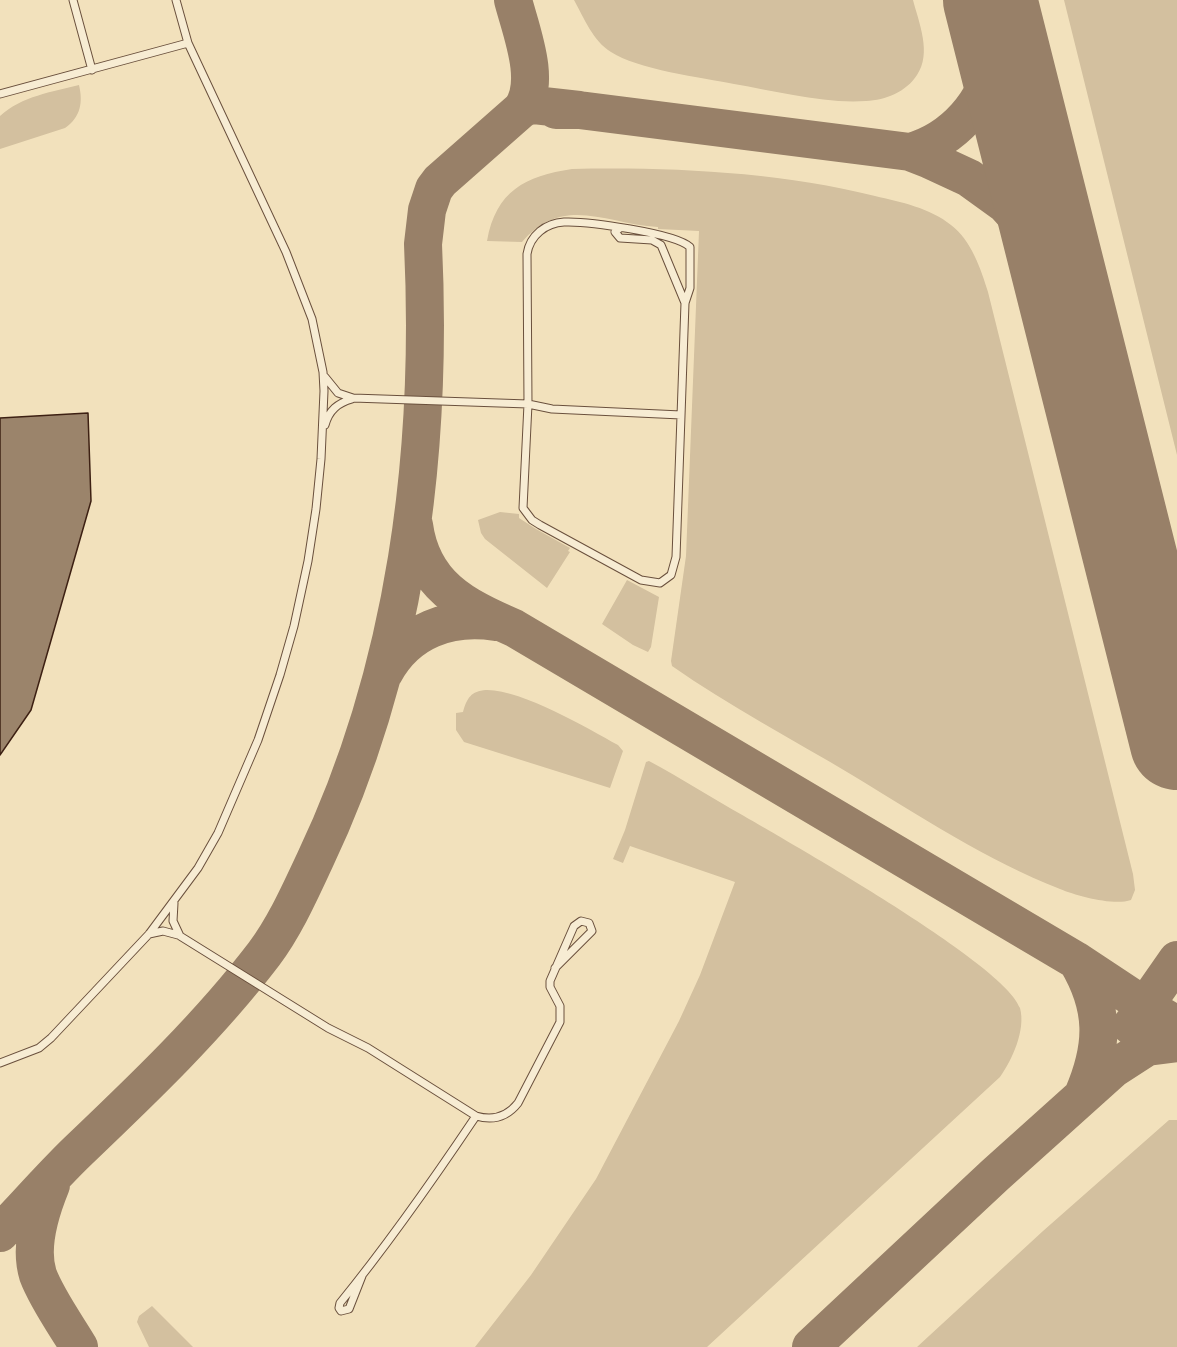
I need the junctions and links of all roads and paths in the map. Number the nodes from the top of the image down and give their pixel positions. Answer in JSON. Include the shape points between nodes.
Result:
{"nodes":[{"id":1,"x":73,"y":0,"type":"edge"},
{"id":2,"x":176,"y":0,"type":"edge"},
{"id":3,"x":188,"y":43,"type":"junction"},
{"id":4,"x":92,"y":70,"type":"junction"},
{"id":5,"x":0,"y":94,"type":"edge"},
{"id":6,"x":620,"y":228,"type":"junction"},
{"id":7,"x":685,"y":303,"type":"junction"},
{"id":8,"x":323,"y":372,"type":"junction"},
{"id":9,"x":353,"y":398,"type":"junction"},
{"id":10,"x":528,"y":404,"type":"junction"},
{"id":11,"x":681,"y":415,"type":"junction"},
{"id":12,"x":323,"y":430,"type":"junction"},
{"id":13,"x":174,"y":902,"type":"junction"},
{"id":14,"x":149,"y":934,"type":"junction"},
{"id":15,"x":180,"y":936,"type":"junction"},
{"id":16,"x":555,"y":968,"type":"junction"},
{"id":17,"x":0,"y":1063,"type":"edge"},
{"id":18,"x":476,"y":1116,"type":"junction"},
{"id":19,"x":362,"y":1276,"type":"junction"}],
"edges":[{"from":1,"to":4,"type":"lane"},
{"from":2,"to":3,"type":"lane"},
{"from":3,"to":4,"type":"lane"},
{"from":3,"to":8,"type":"lane","via":[[301,288]]},
{"from":4,"to":5,"type":"lane"},
{"from":6,"to":7,"type":"lane","via":[[615,232],[620,238],[652,240],[661,245]]},
{"from":6,"to":7,"type":"lane","via":[[669,237],[690,247],[690,288]]},
{"from":6,"to":10,"type":"lane","via":[[558,222],[541,230],[530,244]]},
{"from":7,"to":11,"type":"lane"},
{"from":8,"to":9,"type":"lane","via":[[338,393]]},
{"from":8,"to":12,"type":"lane"},
{"from":9,"to":10,"type":"lane"},
{"from":9,"to":12,"type":"lane","via":[[335,408]]},
{"from":10,"to":11,"type":"lane","via":[[552,409]]},
{"from":10,"to":11,"type":"lane","via":[[524,508],[527,515],[641,580],[660,583],[675,568]]},
{"from":12,"to":13,"type":"lane","via":[[308,561],[280,675],[235,798],[198,868]]},
{"from":13,"to":14,"type":"lane"},
{"from":13,"to":15,"type":"lane","via":[[173,921]]},
{"from":14,"to":15,"type":"lane","via":[[163,931]]},
{"from":14,"to":17,"type":"lane","via":[[51,1038],[39,1048]]},
{"from":15,"to":18,"type":"lane"},
{"from":16,"to":16,"type":"lane","via":[[592,931],[589,923],[581,921],[574,926]]},
{"from":16,"to":18,"type":"lane","via":[[550,987],[561,1013],[552,1040],[513,1109],[499,1118]]},
{"from":18,"to":19,"type":"lane","via":[[428,1189]]},
{"from":19,"to":19,"type":"lane","via":[[340,1303],[341,1311],[349,1309]]}]}
